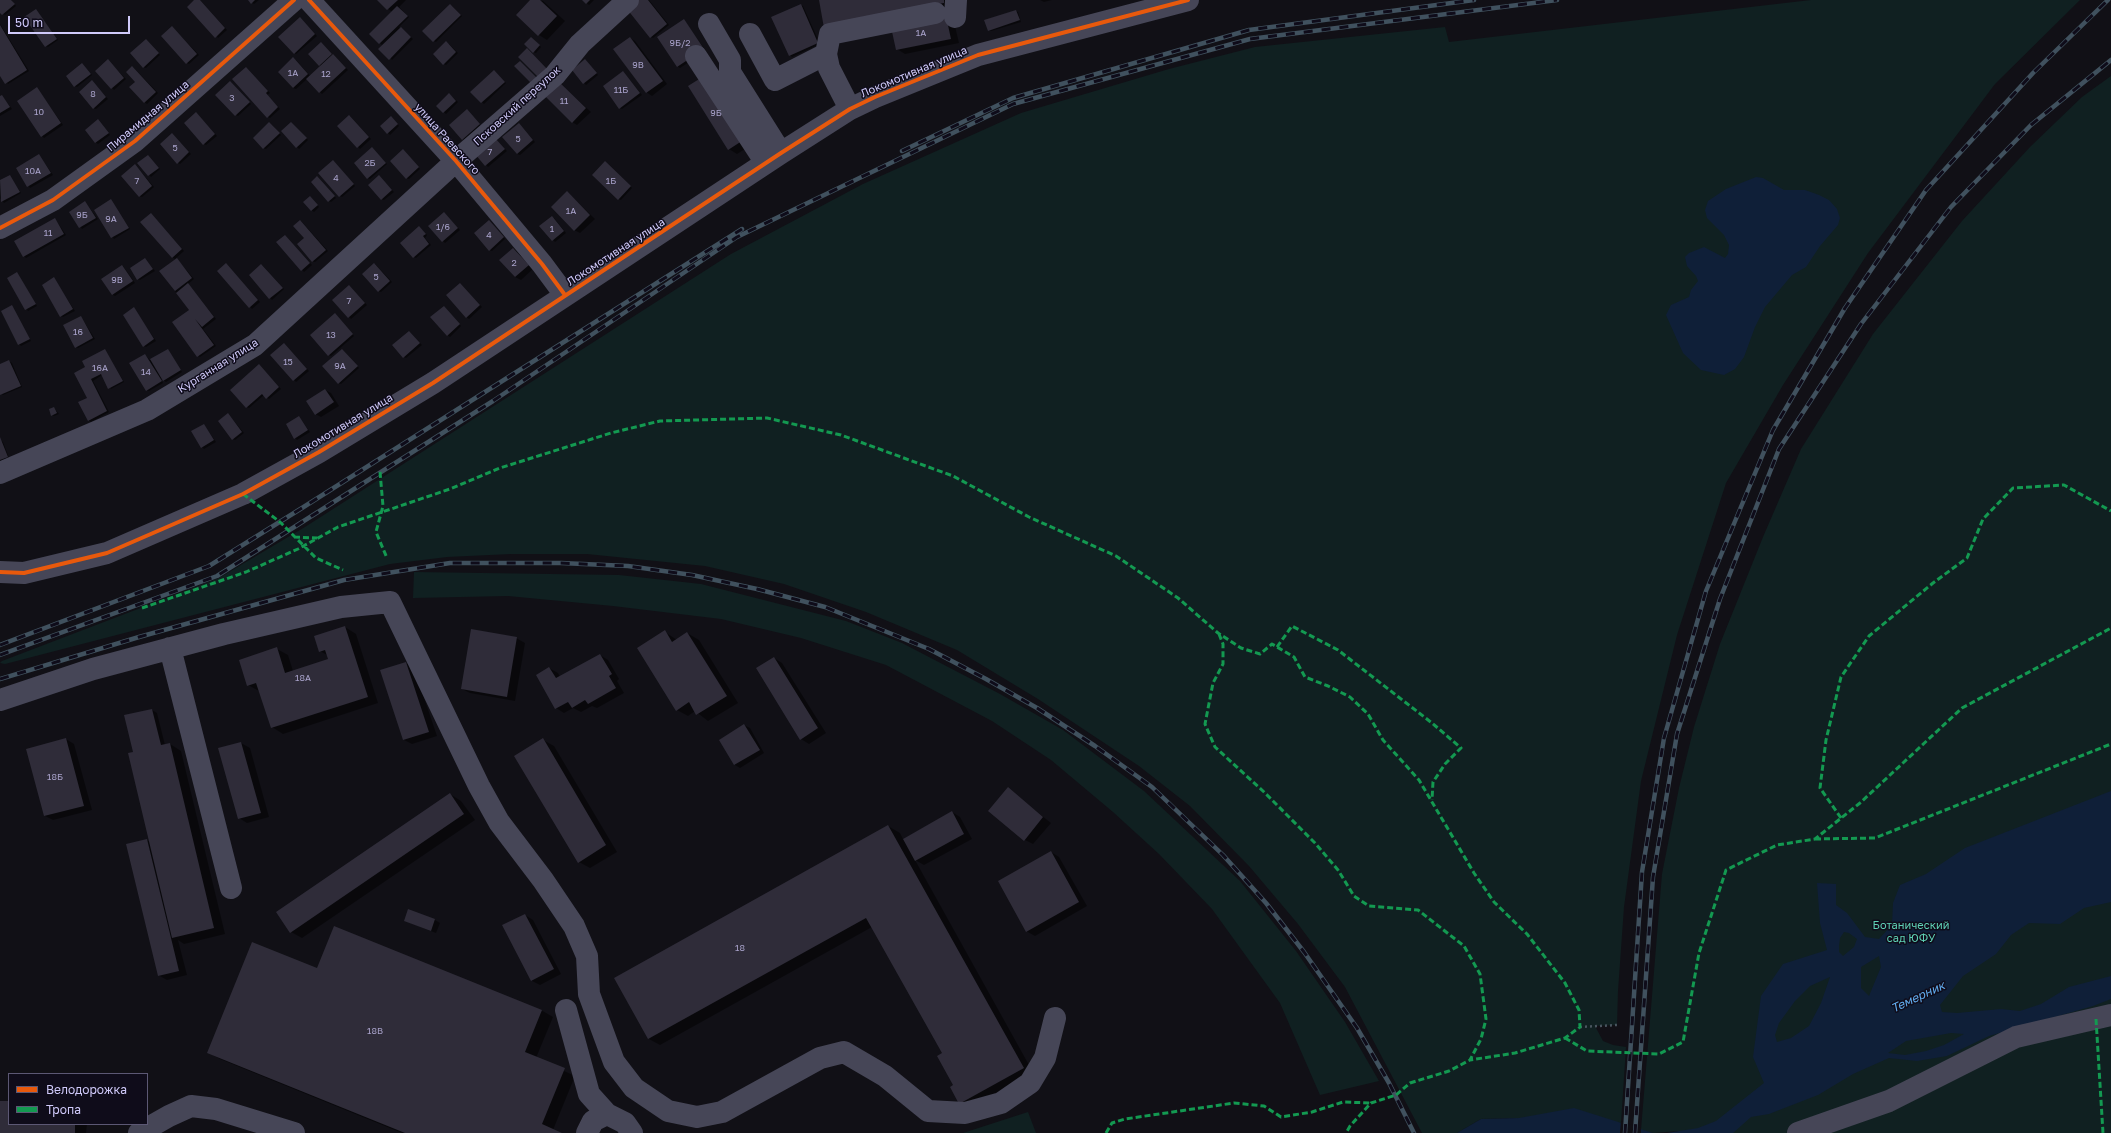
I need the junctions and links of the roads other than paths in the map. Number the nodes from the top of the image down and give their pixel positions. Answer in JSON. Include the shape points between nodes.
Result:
{"nodes":[{"id":1,"x":294,"y":0,"type":"edge"},
{"id":2,"x":309,"y":0,"type":"edge"},
{"id":3,"x":628,"y":0,"type":"edge"},
{"id":4,"x":1188,"y":0,"type":"edge"},
{"id":5,"x":949,"y":10,"type":"edge"},
{"id":6,"x":709,"y":24,"type":"dead end"},
{"id":7,"x":750,"y":34,"type":"dead end"},
{"id":8,"x":826,"y":54,"type":"junction"},
{"id":9,"x":696,"y":56,"type":"dead end"},
{"id":10,"x":850,"y":109,"type":"junction"},
{"id":11,"x":774,"y":158,"type":"junction"},
{"id":12,"x":456,"y":161,"type":"junction"},
{"id":13,"x":0,"y":228,"type":"edge"},
{"id":14,"x":565,"y":295,"type":"junction"},
{"id":15,"x":0,"y":473,"type":"edge"},
{"id":16,"x":0,"y":572,"type":"edge"},
{"id":17,"x":170,"y":648,"type":"junction"},
{"id":18,"x":0,"y":700,"type":"edge"},
{"id":19,"x":231,"y":888,"type":"dead end"},
{"id":20,"x":566,"y":1010,"type":"dead end"},
{"id":21,"x":2111,"y":1015,"type":"edge"},
{"id":22,"x":1054,"y":1018,"type":"dead end"},
{"id":23,"x":607,"y":1114,"type":"junction"},
{"id":24,"x":139,"y":1133,"type":"edge"},
{"id":25,"x":294,"y":1133,"type":"edge"},
{"id":26,"x":587,"y":1133,"type":"edge"},
{"id":27,"x":632,"y":1133,"type":"edge"},
{"id":28,"x":1798,"y":1133,"type":"edge"}],
"edges":[{"from":1,"to":13,"type":"street","name":"Пирамидная улица","via":[[135,141],[53,200]]},
{"from":2,"to":12,"type":"street","name":"улица Раевского"},
{"from":3,"to":12,"type":"street","name":"Псковский переулок","via":[[580,44],[555,75]]},
{"from":4,"to":10,"type":"street","name":"Локомотивная улица","via":[[978,55]]},
{"from":5,"to":8,"type":"street","via":[[830,34]]},
{"from":6,"to":11,"type":"street","via":[[730,60],[730,72]]},
{"from":7,"to":8,"type":"street","via":[[775,80]]},
{"from":8,"to":10,"type":"street","via":[[829,68]]},
{"from":9,"to":11,"type":"street"},
{"from":10,"to":11,"type":"street","name":"Локомотивная улица"},
{"from":11,"to":14,"type":"street","name":"Локомотивная улица"},
{"from":12,"to":14,"type":"street","name":"улица Раевского"},
{"from":12,"to":15,"type":"street","name":"Курганная улица","via":[[255,345],[147,410]]},
{"from":14,"to":16,"type":"street","name":"Локомотивная улица","via":[[426,387],[319,452],[243,494],[107,553],[24,573]]},
{"from":17,"to":18,"type":"street","via":[[92,669]]},
{"from":17,"to":19,"type":"street"},
{"from":17,"to":22,"type":"street","via":[[341,607],[390,602],[499,822],[574,926],[587,956],[589,994],[614,1062],[634,1088],[668,1111],[697,1117],[722,1112],[820,1058],[844,1052],[884,1076],[928,1112],[965,1113],[1002,1103],[1030,1083],[1045,1058]]},
{"from":20,"to":23,"type":"street","via":[[589,1094]]},
{"from":21,"to":28,"type":"street","via":[[2016,1037],[1889,1101]]},
{"from":23,"to":26,"type":"street","via":[[593,1121]]},
{"from":23,"to":27,"type":"street","via":[[625,1123]]},
{"from":24,"to":25,"type":"street","via":[[191,1106],[216,1109]]}]}
